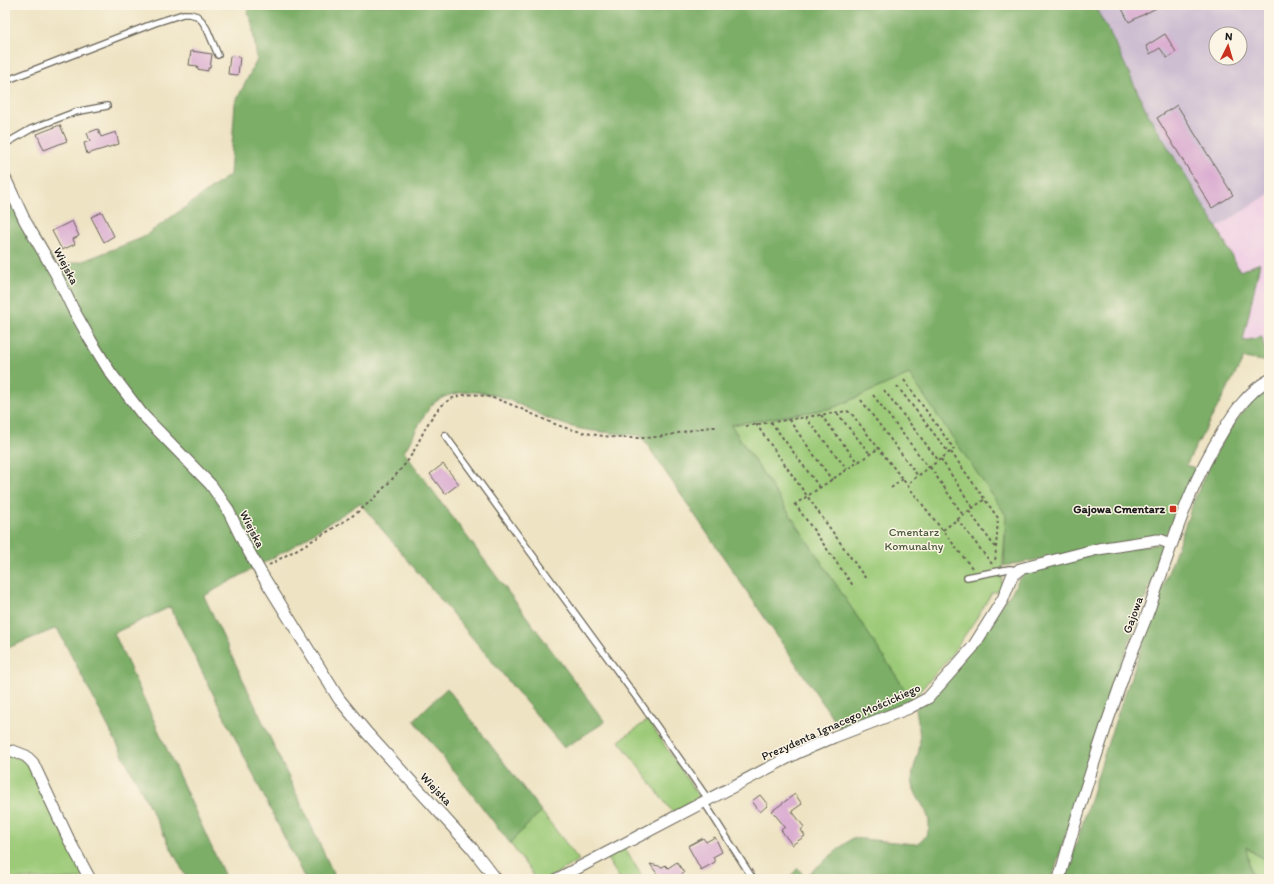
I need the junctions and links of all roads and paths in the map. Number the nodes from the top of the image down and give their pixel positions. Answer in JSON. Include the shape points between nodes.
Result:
{"nodes":[{"id":1,"x":218,"y":55,"type":"dead end"},
{"id":2,"x":5,"y":81,"type":"edge"},
{"id":3,"x":107,"y":106,"type":"dead end"},
{"id":4,"x":5,"y":144,"type":"edge"},
{"id":5,"x":5,"y":178,"type":"edge"},
{"id":6,"x":904,"y":380,"type":"dead end"},
{"id":7,"x":1269,"y":380,"type":"edge"},
{"id":8,"x":897,"y":386,"type":"dead end"},
{"id":9,"x":884,"y":390,"type":"dead end"},
{"id":10,"x":873,"y":395,"type":"dead end"},
{"id":11,"x":861,"y":400,"type":"dead end"},
{"id":12,"x":836,"y":413,"type":"junction"},
{"id":13,"x":821,"y":415,"type":"junction"},
{"id":14,"x":805,"y":417,"type":"junction"},
{"id":15,"x":789,"y":420,"type":"junction"},
{"id":16,"x":771,"y":422,"type":"junction"},
{"id":17,"x":756,"y":424,"type":"junction"},
{"id":18,"x":717,"y":426,"type":"dead end"},
{"id":19,"x":746,"y":426,"type":"dead end"},
{"id":20,"x":445,"y":435,"type":"dead end"},
{"id":21,"x":879,"y":448,"type":"junction"},
{"id":22,"x":950,"y":452,"type":"junction"},
{"id":23,"x":870,"y":454,"type":"junction"},
{"id":24,"x":940,"y":460,"type":"junction"},
{"id":25,"x":858,"y":463,"type":"junction"},
{"id":26,"x":930,"y":467,"type":"junction"},
{"id":27,"x":847,"y":470,"type":"junction"},
{"id":28,"x":918,"y":476,"type":"junction"},
{"id":29,"x":903,"y":479,"type":"junction"},
{"id":30,"x":832,"y":480,"type":"junction"},
{"id":31,"x":907,"y":484,"type":"junction"},
{"id":32,"x":820,"y":488,"type":"junction"},
{"id":33,"x":891,"y":488,"type":"dead end"},
{"id":34,"x":808,"y":496,"type":"junction"},
{"id":35,"x":985,"y":499,"type":"junction"},
{"id":36,"x":973,"y":508,"type":"junction"},
{"id":37,"x":969,"y":511,"type":"junction"},
{"id":38,"x":963,"y":515,"type":"junction"},
{"id":39,"x":957,"y":519,"type":"junction"},
{"id":40,"x":943,"y":530,"type":"junction"},
{"id":41,"x":1171,"y":544,"type":"junction"},
{"id":42,"x":996,"y":548,"type":"junction"},
{"id":43,"x":260,"y":571,"type":"junction"},
{"id":44,"x":1015,"y":572,"type":"junction"},
{"id":45,"x":977,"y":575,"type":"junction"},
{"id":46,"x":967,"y":577,"type":"dead end"},
{"id":47,"x":866,"y":579,"type":"dead end"},
{"id":48,"x":854,"y":587,"type":"dead end"},
{"id":49,"x":9,"y":751,"type":"edge"},
{"id":50,"x":706,"y":801,"type":"junction"},
{"id":51,"x":90,"y":879,"type":"edge"},
{"id":52,"x":496,"y":879,"type":"edge"},
{"id":53,"x":557,"y":879,"type":"edge"},
{"id":54,"x":753,"y":879,"type":"edge"},
{"id":55,"x":1059,"y":879,"type":"edge"}],
"edges":[{"from":1,"to":2,"type":"lane","via":[[202,21],[197,16],[183,14]]},
{"from":3,"to":4,"type":"lane","via":[[75,112],[31,129]]},
{"from":5,"to":43,"type":"street","name":"Wiejska","via":[[73,309],[110,372],[142,414],[211,485],[227,508]]},
{"from":6,"to":22,"type":"path","via":[[954,449]]},
{"from":7,"to":41,"type":"street","name":"Gajowa","via":[[1242,403],[1214,444],[1189,496]]},
{"from":8,"to":22,"type":"path"},
{"from":9,"to":24,"type":"path"},
{"from":10,"to":26,"type":"path"},
{"from":11,"to":28,"type":"path"},
{"from":12,"to":13,"type":"path"},
{"from":12,"to":21,"type":"path","via":[[852,413]]},
{"from":12,"to":23,"type":"path"},
{"from":13,"to":14,"type":"path"},
{"from":13,"to":25,"type":"path"},
{"from":14,"to":15,"type":"path"},
{"from":14,"to":27,"type":"path"},
{"from":15,"to":16,"type":"path"},
{"from":15,"to":30,"type":"path"},
{"from":16,"to":17,"type":"path"},
{"from":16,"to":32,"type":"path"},
{"from":17,"to":19,"type":"path"},
{"from":17,"to":34,"type":"path"},
{"from":18,"to":43,"type":"path","via":[[668,435],[625,438],[558,426],[493,397],[459,396],[444,405],[432,417],[406,463],[360,510]]},
{"from":20,"to":50,"type":"lane","via":[[629,686]]},
{"from":21,"to":23,"type":"path"},
{"from":21,"to":29,"type":"path"},
{"from":22,"to":24,"type":"path"},
{"from":22,"to":35,"type":"path"},
{"from":23,"to":25,"type":"path"},
{"from":24,"to":26,"type":"path"},
{"from":24,"to":36,"type":"path"},
{"from":25,"to":27,"type":"path"},
{"from":26,"to":28,"type":"path"},
{"from":26,"to":38,"type":"path"},
{"from":27,"to":30,"type":"path"},
{"from":28,"to":31,"type":"path"},
{"from":29,"to":31,"type":"path"},
{"from":29,"to":33,"type":"path"},
{"from":30,"to":32,"type":"path"},
{"from":31,"to":40,"type":"path"},
{"from":32,"to":34,"type":"path"},
{"from":34,"to":47,"type":"path"},
{"from":34,"to":48,"type":"path","via":[[795,504]]},
{"from":35,"to":36,"type":"path"},
{"from":35,"to":42,"type":"path","via":[[998,518]]},
{"from":36,"to":37,"type":"path"},
{"from":37,"to":38,"type":"path"},
{"from":37,"to":42,"type":"path"},
{"from":38,"to":39,"type":"path"},
{"from":39,"to":40,"type":"path"},
{"from":39,"to":42,"type":"path","via":[[994,567]]},
{"from":40,"to":45,"type":"path"},
{"from":41,"to":44,"type":"street","via":[[1157,540],[1098,549],[1024,567]]},
{"from":41,"to":55,"type":"street","name":"Gajowa","via":[[1123,675]]},
{"from":43,"to":52,"type":"street","name":"Wiejska","via":[[339,699],[471,847]]},
{"from":44,"to":45,"type":"lane","via":[[1009,569]]},
{"from":44,"to":50,"type":"street","name":"Prezydenta Ignacego Mościckiego","via":[[1004,599],[973,647],[928,698],[797,753]]},
{"from":45,"to":46,"type":"lane"},
{"from":49,"to":51,"type":"street","via":[[26,756],[33,763]]},
{"from":50,"to":53,"type":"street","name":"Prezydenta Ignacego Mościckiego"},
{"from":50,"to":54,"type":"lane"}]}
